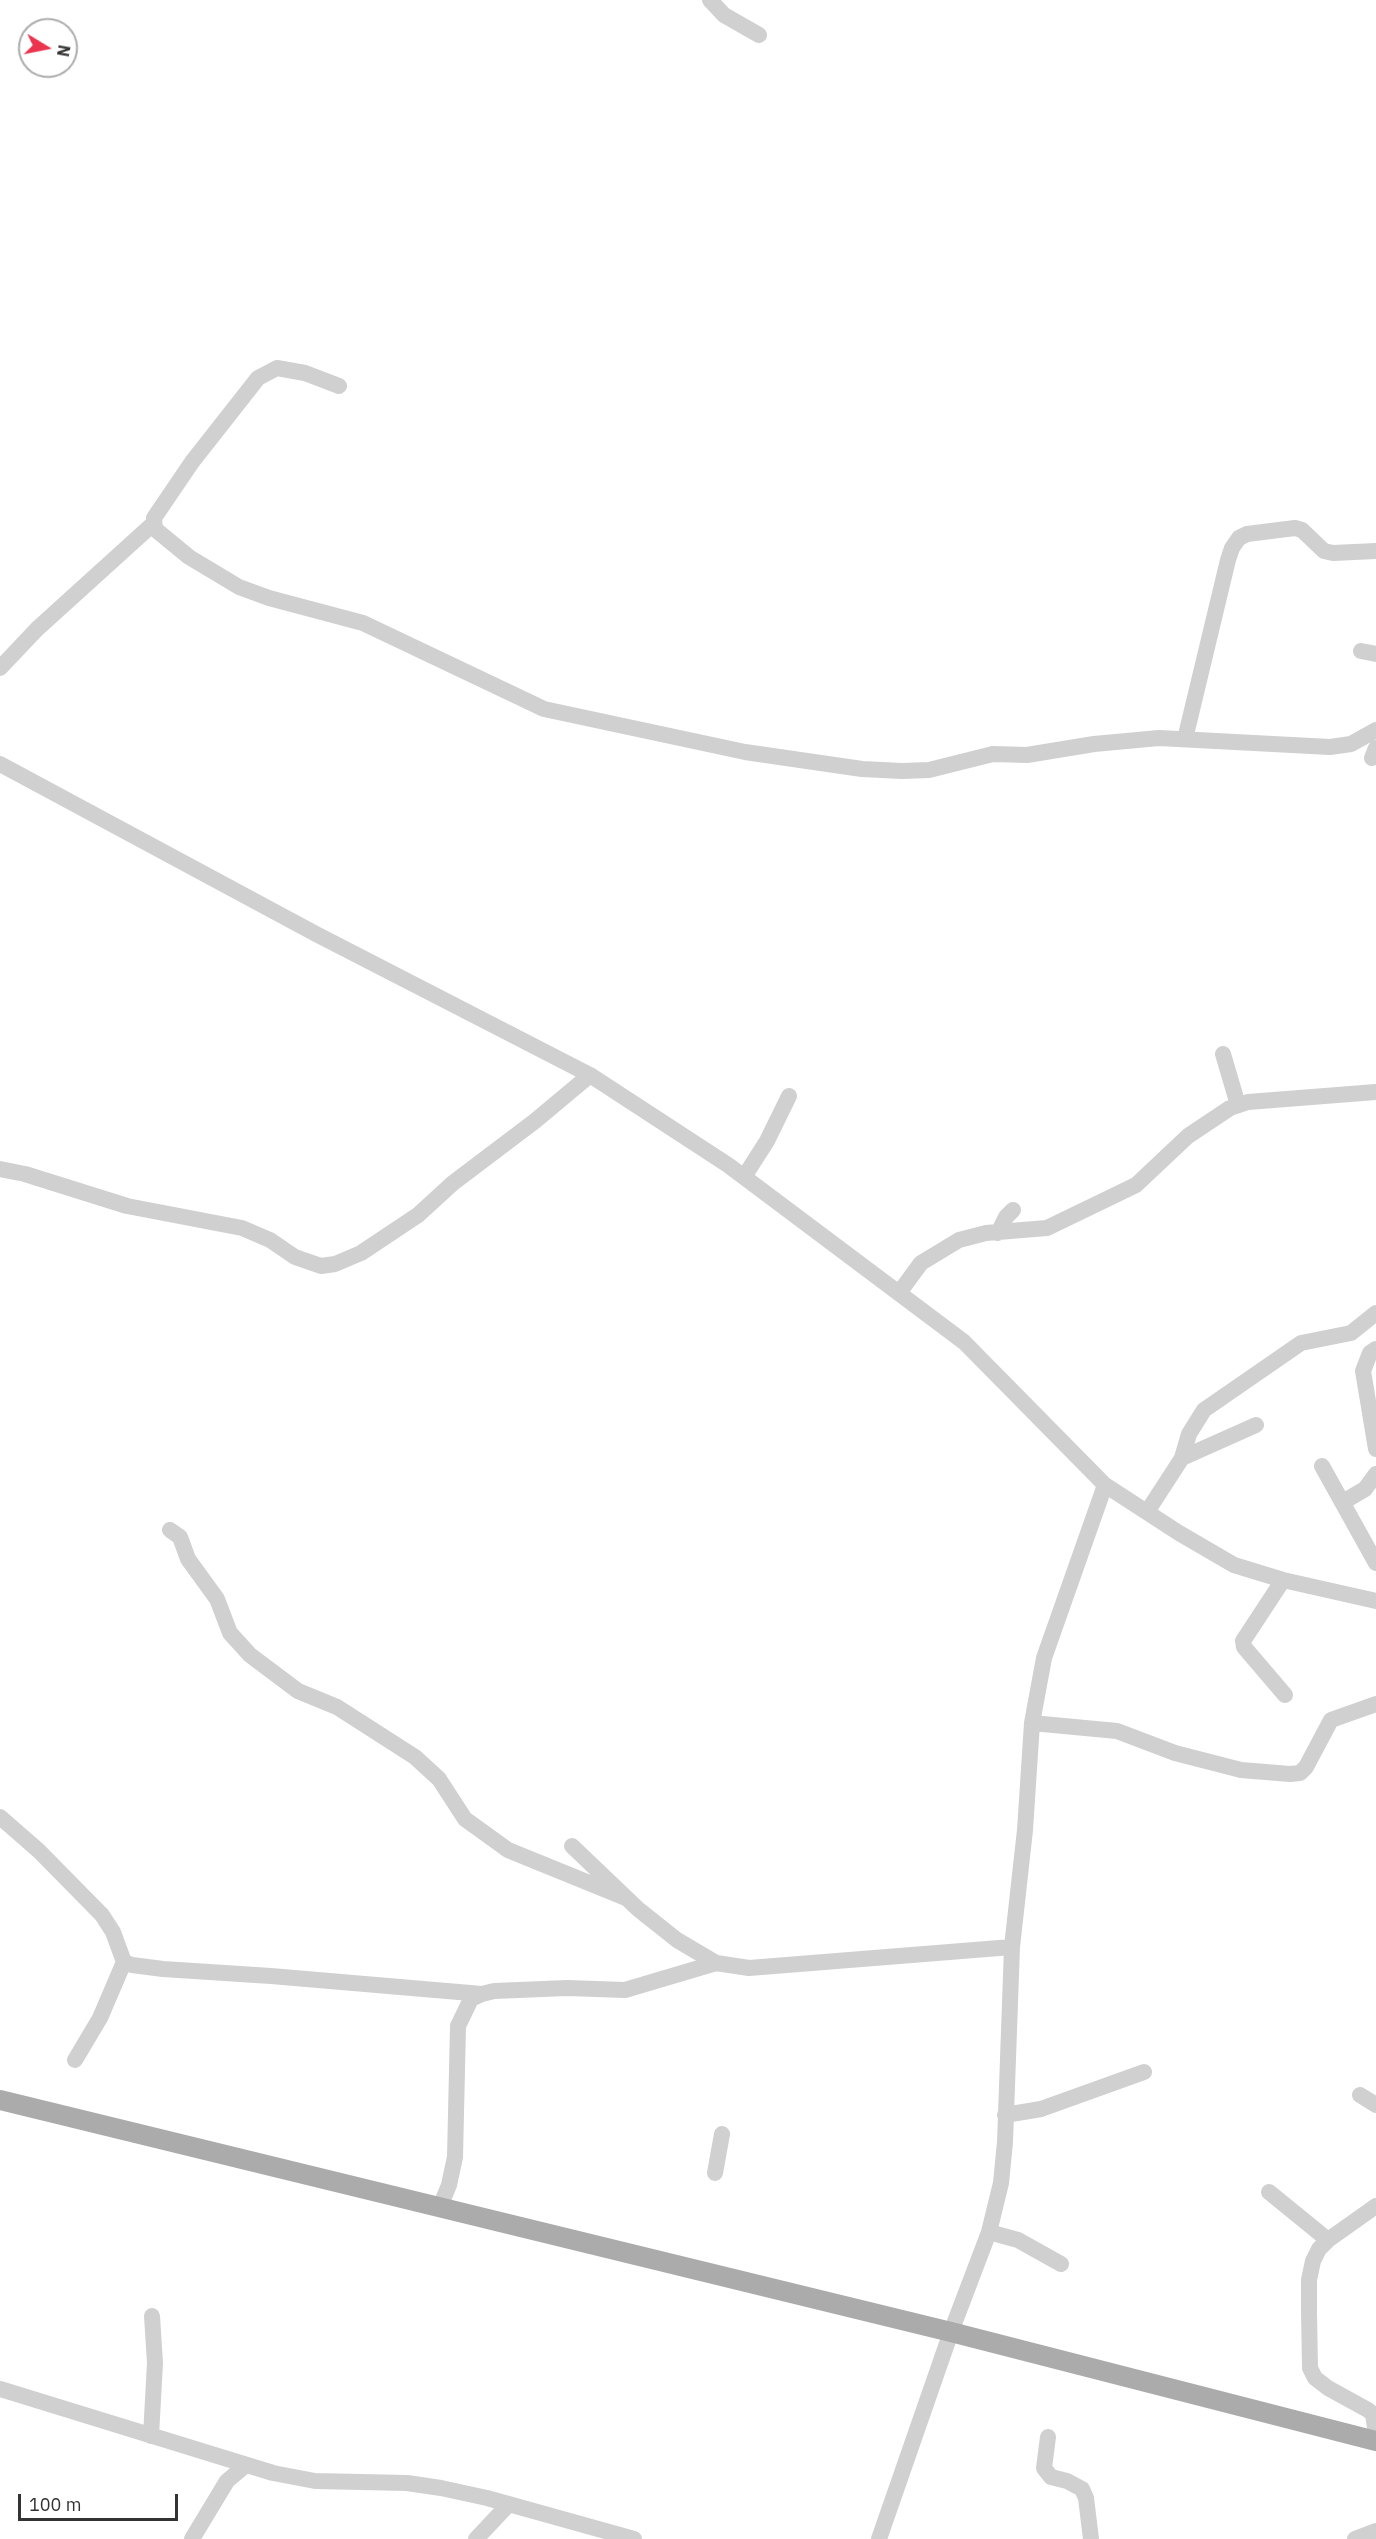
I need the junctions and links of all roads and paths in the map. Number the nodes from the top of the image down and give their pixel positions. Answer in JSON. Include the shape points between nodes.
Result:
{"nodes":[{"id":1,"x":710,"y":0,"type":"edge"},
{"id":2,"x":759,"y":35,"type":"dead end"},
{"id":3,"x":339,"y":386,"type":"dead end"},
{"id":4,"x":154,"y":523,"type":"junction"},
{"id":5,"x":1376,"y":551,"type":"edge"},
{"id":6,"x":0,"y":668,"type":"edge"},
{"id":7,"x":1376,"y":730,"type":"edge"},
{"id":8,"x":1185,"y":739,"type":"junction"},
{"id":9,"x":0,"y":764,"type":"edge"},
{"id":10,"x":1223,"y":1054,"type":"dead end"},
{"id":11,"x":590,"y":1075,"type":"junction"},
{"id":12,"x":1376,"y":1092,"type":"edge"},
{"id":13,"x":789,"y":1096,"type":"dead end"},
{"id":14,"x":1238,"y":1105,"type":"junction"},
{"id":15,"x":0,"y":1169,"type":"edge"},
{"id":16,"x":744,"y":1177,"type":"junction"},
{"id":17,"x":1013,"y":1210,"type":"dead end"},
{"id":18,"x":998,"y":1233,"type":"junction"},
{"id":19,"x":899,"y":1293,"type":"junction"},
{"id":20,"x":1376,"y":1313,"type":"edge"},
{"id":21,"x":1376,"y":1349,"type":"edge"},
{"id":22,"x":1256,"y":1425,"type":"dead end"},
{"id":23,"x":1376,"y":1449,"type":"edge"},
{"id":24,"x":1182,"y":1458,"type":"junction"},
{"id":25,"x":1322,"y":1466,"type":"dead end"},
{"id":26,"x":1376,"y":1474,"type":"edge"},
{"id":27,"x":1106,"y":1485,"type":"junction"},
{"id":28,"x":1343,"y":1502,"type":"junction"},
{"id":29,"x":1147,"y":1512,"type":"junction"},
{"id":30,"x":170,"y":1530,"type":"dead end"},
{"id":31,"x":1376,"y":1563,"type":"edge"},
{"id":32,"x":1284,"y":1580,"type":"junction"},
{"id":33,"x":1376,"y":1601,"type":"edge"},
{"id":34,"x":1285,"y":1695,"type":"dead end"},
{"id":35,"x":1376,"y":1704,"type":"edge"},
{"id":36,"x":1376,"y":1711,"type":"edge"},
{"id":37,"x":1376,"y":1716,"type":"edge"},
{"id":38,"x":1032,"y":1723,"type":"junction"},
{"id":39,"x":0,"y":1817,"type":"edge"},
{"id":40,"x":572,"y":1846,"type":"dead end"},
{"id":41,"x":626,"y":1898,"type":"junction"},
{"id":42,"x":1012,"y":1947,"type":"junction"},
{"id":43,"x":124,"y":1962,"type":"junction"},
{"id":44,"x":716,"y":1963,"type":"junction"},
{"id":45,"x":475,"y":1995,"type":"junction"},
{"id":46,"x":75,"y":2060,"type":"dead end"},
{"id":47,"x":1144,"y":2072,"type":"dead end"},
{"id":48,"x":1359,"y":2095,"type":"dead end"},
{"id":49,"x":0,"y":2100,"type":"edge"},
{"id":50,"x":1376,"y":2105,"type":"edge"},
{"id":51,"x":1005,"y":2115,"type":"junction"},
{"id":52,"x":722,"y":2134,"type":"dead end"},
{"id":53,"x":715,"y":2173,"type":"dead end"},
{"id":54,"x":1269,"y":2192,"type":"dead end"},
{"id":55,"x":1376,"y":2206,"type":"edge"},
{"id":56,"x":440,"y":2207,"type":"junction"},
{"id":57,"x":989,"y":2232,"type":"junction"},
{"id":58,"x":1328,"y":2240,"type":"junction"},
{"id":59,"x":1061,"y":2264,"type":"dead end"},
{"id":60,"x":152,"y":2316,"type":"dead end"},
{"id":61,"x":951,"y":2332,"type":"junction"},
{"id":62,"x":0,"y":2389,"type":"edge"},
{"id":63,"x":1376,"y":2434,"type":"edge"},
{"id":64,"x":151,"y":2436,"type":"junction"},
{"id":65,"x":1048,"y":2437,"type":"dead end"},
{"id":66,"x":1376,"y":2441,"type":"edge"},
{"id":67,"x":246,"y":2465,"type":"junction"},
{"id":68,"x":509,"y":2504,"type":"junction"},
{"id":69,"x":1376,"y":2531,"type":"edge"},
{"id":70,"x":192,"y":2539,"type":"edge"},
{"id":71,"x":476,"y":2539,"type":"edge"},
{"id":72,"x":634,"y":2539,"type":"edge"},
{"id":73,"x":879,"y":2539,"type":"edge"},
{"id":74,"x":1091,"y":2539,"type":"edge"},
{"id":75,"x":1355,"y":2539,"type":"edge"}],
"edges":[{"from":1,"to":2,"type":"street","via":[[724,15]]},
{"from":3,"to":4,"type":"street","via":[[305,373],[277,368],[267,371],[192,462]]},
{"from":4,"to":6,"type":"street","via":[[37,629]]},
{"from":4,"to":8,"type":"street","via":[[159,534],[239,586],[363,623],[560,714],[793,760],[902,771],[929,770],[993,754],[1027,755],[1124,741]]},
{"from":5,"to":8,"type":"street","via":[[1324,551],[1295,528],[1239,538],[1228,560]]},
{"from":7,"to":8,"type":"street","via":[[1351,744],[1330,747]]},
{"from":9,"to":11,"type":"street"},
{"from":10,"to":14,"type":"street"},
{"from":11,"to":15,"type":"street","via":[[453,1183],[424,1211],[361,1253],[328,1265],[312,1265],[242,1228],[127,1206]]},
{"from":11,"to":16,"type":"street"},
{"from":12,"to":14,"type":"street"},
{"from":13,"to":16,"type":"street"},
{"from":14,"to":18,"type":"street","via":[[1188,1136],[1136,1185],[1047,1228]]},
{"from":16,"to":19,"type":"street"},
{"from":17,"to":18,"type":"street"},
{"from":18,"to":19,"type":"street","via":[[959,1240],[937,1252],[921,1263]]},
{"from":19,"to":27,"type":"street","via":[[964,1342]]},
{"from":20,"to":24,"type":"street","via":[[1351,1333],[1300,1343],[1219,1398],[1194,1423]]},
{"from":21,"to":23,"type":"street","via":[[1370,1353],[1363,1371]]},
{"from":22,"to":24,"type":"street"},
{"from":24,"to":29,"type":"street"},
{"from":25,"to":28,"type":"street"},
{"from":26,"to":28,"type":"street","via":[[1365,1489]]},
{"from":27,"to":29,"type":"street"},
{"from":27,"to":38,"type":"street","via":[[1044,1658]]},
{"from":28,"to":31,"type":"street"},
{"from":29,"to":32,"type":"street","via":[[1234,1565]]},
{"from":30,"to":41,"type":"street","via":[[180,1537],[188,1559],[217,1599],[230,1633],[250,1654],[298,1691],[337,1707],[415,1757],[439,1779],[465,1819],[508,1850]]},
{"from":32,"to":33,"type":"street"},
{"from":32,"to":34,"type":"street","via":[[1243,1641]]},
{"from":35,"to":38,"type":"street","via":[[1331,1720],[1306,1767],[1290,1774],[1241,1770],[1175,1753],[1117,1731]]},
{"from":36,"to":37,"type":"street"},
{"from":38,"to":42,"type":"street"},
{"from":39,"to":43,"type":"street","via":[[102,1915]]},
{"from":40,"to":41,"type":"street"},
{"from":41,"to":44,"type":"street","via":[[677,1940]]},
{"from":42,"to":44,"type":"street","via":[[749,1968]]},
{"from":42,"to":51,"type":"street"},
{"from":43,"to":45,"type":"street","via":[[163,1969]]},
{"from":43,"to":46,"type":"street","via":[[100,2018]]},
{"from":44,"to":45,"type":"street","via":[[625,1990],[567,1988]]},
{"from":45,"to":56,"type":"street","via":[[458,2026],[455,2157]]},
{"from":47,"to":51,"type":"street","via":[[1041,2109]]},
{"from":48,"to":50,"type":"street"},
{"from":49,"to":56,"type":"main road"},
{"from":51,"to":57,"type":"street","via":[[1001,2183]]},
{"from":52,"to":53,"type":"street"},
{"from":54,"to":58,"type":"street"},
{"from":55,"to":58,"type":"street"},
{"from":56,"to":61,"type":"main road"},
{"from":57,"to":59,"type":"street","via":[[1018,2240]]},
{"from":57,"to":61,"type":"street"},
{"from":58,"to":63,"type":"street","via":[[1318,2249],[1309,2280],[1310,2368],[1328,2388],[1372,2414]]},
{"from":60,"to":64,"type":"street","via":[[155,2363]]},
{"from":61,"to":66,"type":"main road"},
{"from":61,"to":73,"type":"street"},
{"from":62,"to":64,"type":"street"},
{"from":64,"to":67,"type":"street"},
{"from":65,"to":74,"type":"street","via":[[1044,2468],[1051,2477],[1082,2489]]},
{"from":67,"to":68,"type":"street","via":[[315,2481],[407,2483]]},
{"from":67,"to":70,"type":"street","via":[[227,2481]]},
{"from":68,"to":71,"type":"street"},
{"from":68,"to":72,"type":"street"},
{"from":69,"to":75,"type":"street"}]}
